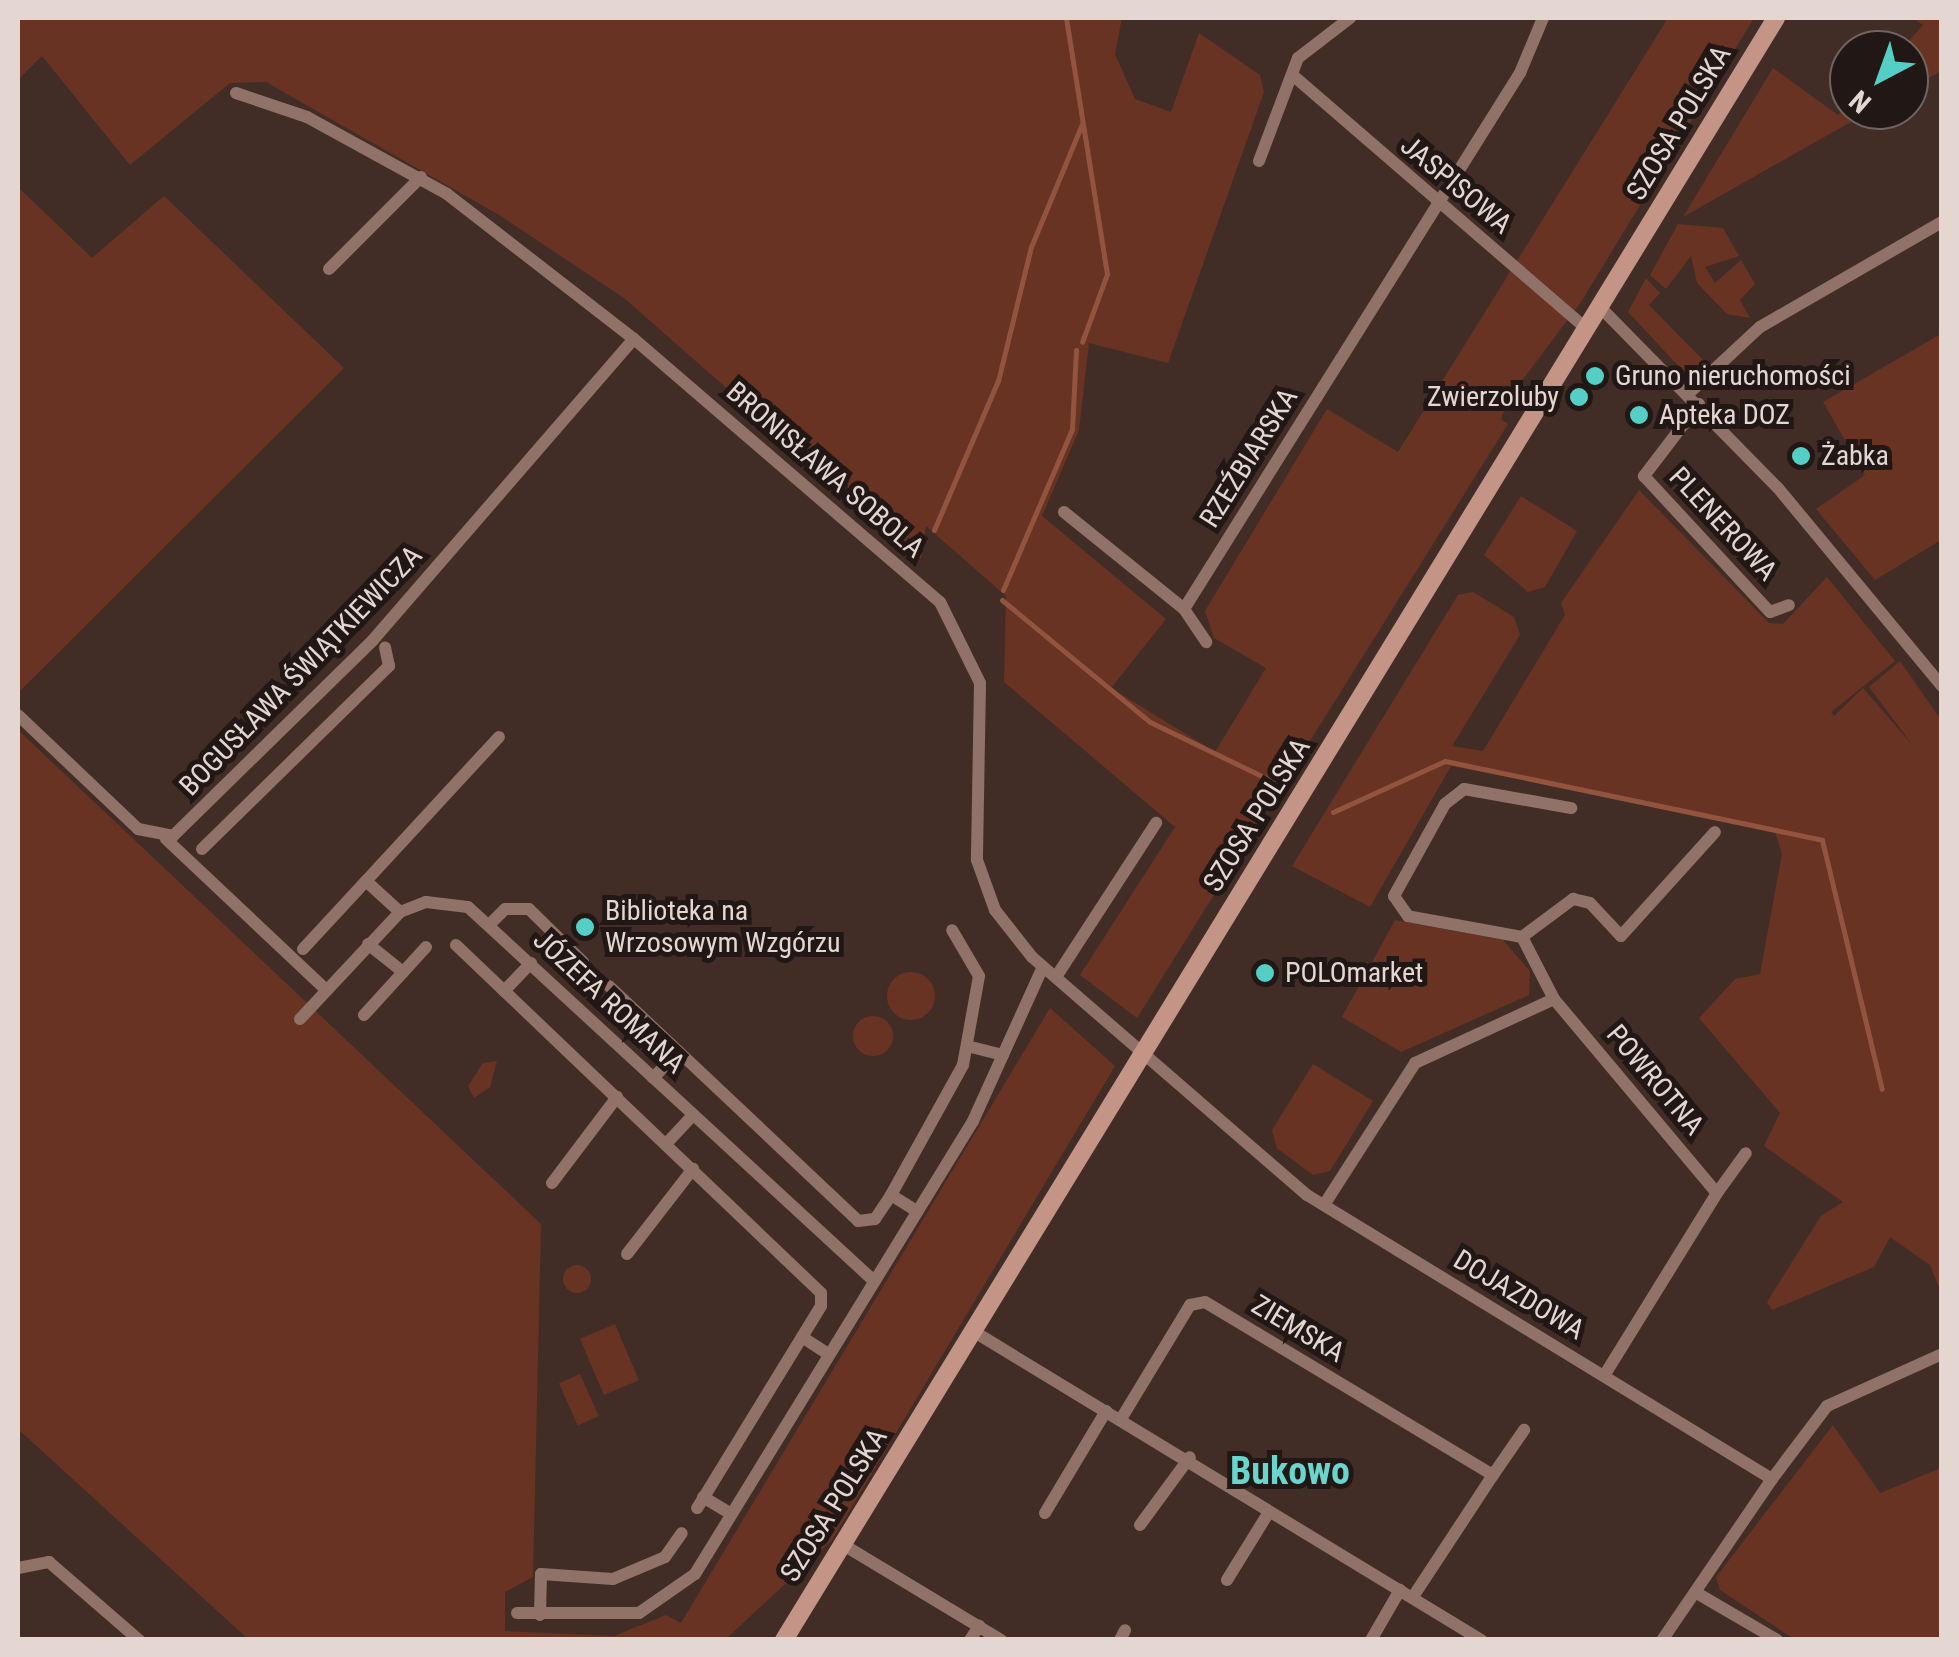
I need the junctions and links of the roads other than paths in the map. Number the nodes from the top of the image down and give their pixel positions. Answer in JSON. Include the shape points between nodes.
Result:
{"nodes":[{"id":1,"x":1350,"y":18,"type":"edge"},
{"id":2,"x":1543,"y":18,"type":"edge"},
{"id":3,"x":1776,"y":18,"type":"edge"},
{"id":4,"x":1296,"y":78,"type":"junction"},
{"id":5,"x":236,"y":93,"type":"dead end"},
{"id":6,"x":1260,"y":161,"type":"dead end"},
{"id":7,"x":421,"y":177,"type":"junction"},
{"id":8,"x":1437,"y":202,"type":"junction"},
{"id":9,"x":1942,"y":222,"type":"edge"},
{"id":10,"x":328,"y":269,"type":"dead end"},
{"id":11,"x":1600,"y":306,"type":"junction"},
{"id":12,"x":1586,"y":328,"type":"junction"},
{"id":13,"x":634,"y":339,"type":"junction"},
{"id":14,"x":1694,"y":398,"type":"junction"},
{"id":15,"x":1064,"y":512,"type":"dead end"},
{"id":16,"x":1789,"y":604,"type":"dead end"},
{"id":17,"x":1184,"y":609,"type":"junction"},
{"id":18,"x":1206,"y":642,"type":"dead end"},
{"id":19,"x":385,"y":647,"type":"dead end"},
{"id":20,"x":1942,"y":686,"type":"edge"},
{"id":21,"x":18,"y":716,"type":"edge"},
{"id":22,"x":499,"y":736,"type":"dead end"},
{"id":23,"x":204,"y":807,"type":"junction"},
{"id":24,"x":1572,"y":808,"type":"dead end"},
{"id":25,"x":1156,"y":823,"type":"dead end"},
{"id":26,"x":224,"y":828,"type":"junction"},
{"id":27,"x":1715,"y":832,"type":"dead end"},
{"id":28,"x":166,"y":839,"type":"junction"},
{"id":29,"x":202,"y":849,"type":"dead end"},
{"id":30,"x":366,"y":881,"type":"junction"},
{"id":31,"x":400,"y":912,"type":"junction"},
{"id":32,"x":490,"y":924,"type":"junction"},
{"id":33,"x":952,"y":930,"type":"dead end"},
{"id":34,"x":1522,"y":937,"type":"junction"},
{"id":35,"x":368,"y":944,"type":"junction"},
{"id":36,"x":456,"y":946,"type":"dead end"},
{"id":37,"x":426,"y":947,"type":"dead end"},
{"id":38,"x":303,"y":950,"type":"dead end"},
{"id":39,"x":530,"y":962,"type":"junction"},
{"id":40,"x":584,"y":962,"type":"dead end"},
{"id":41,"x":1043,"y":966,"type":"junction"},
{"id":42,"x":403,"y":972,"type":"junction"},
{"id":43,"x":1056,"y":977,"type":"junction"},
{"id":44,"x":609,"y":986,"type":"dead end"},
{"id":45,"x":326,"y":990,"type":"junction"},
{"id":46,"x":504,"y":990,"type":"junction"},
{"id":47,"x":1554,"y":999,"type":"junction"},
{"id":48,"x":364,"y":1015,"type":"dead end"},
{"id":49,"x":300,"y":1019,"type":"dead end"},
{"id":50,"x":968,"y":1046,"type":"junction"},
{"id":51,"x":678,"y":1052,"type":"junction"},
{"id":52,"x":1144,"y":1052,"type":"junction"},
{"id":53,"x":1003,"y":1055,"type":"junction"},
{"id":54,"x":654,"y":1078,"type":"junction"},
{"id":55,"x":617,"y":1097,"type":"junction"},
{"id":56,"x":693,"y":1116,"type":"junction"},
{"id":57,"x":666,"y":1144,"type":"junction"},
{"id":58,"x":1746,"y":1153,"type":"dead end"},
{"id":59,"x":693,"y":1169,"type":"junction"},
{"id":60,"x":552,"y":1184,"type":"dead end"},
{"id":61,"x":1717,"y":1193,"type":"junction"},
{"id":62,"x":891,"y":1196,"type":"junction"},
{"id":63,"x":1324,"y":1205,"type":"junction"},
{"id":64,"x":917,"y":1210,"type":"junction"},
{"id":65,"x":627,"y":1254,"type":"dead end"},
{"id":66,"x":874,"y":1281,"type":"junction"},
{"id":67,"x":973,"y":1332,"type":"junction"},
{"id":68,"x":802,"y":1337,"type":"junction"},
{"id":69,"x":828,"y":1354,"type":"junction"},
{"id":70,"x":1942,"y":1354,"type":"edge"},
{"id":71,"x":1604,"y":1376,"type":"junction"},
{"id":72,"x":1106,"y":1411,"type":"junction"},
{"id":73,"x":1121,"y":1419,"type":"junction"},
{"id":74,"x":1524,"y":1430,"type":"dead end"},
{"id":75,"x":1190,"y":1457,"type":"junction"},
{"id":76,"x":1493,"y":1474,"type":"junction"},
{"id":77,"x":1772,"y":1480,"type":"junction"},
{"id":78,"x":1269,"y":1512,"type":"junction"},
{"id":79,"x":1045,"y":1513,"type":"dead end"},
{"id":80,"x":731,"y":1514,"type":"junction"},
{"id":81,"x":1140,"y":1526,"type":"dead end"},
{"id":82,"x":682,"y":1533,"type":"dead end"},
{"id":83,"x":842,"y":1544,"type":"junction"},
{"id":84,"x":18,"y":1568,"type":"edge"},
{"id":85,"x":1228,"y":1580,"type":"dead end"},
{"id":86,"x":1695,"y":1592,"type":"junction"},
{"id":87,"x":1407,"y":1593,"type":"junction"},
{"id":88,"x":516,"y":1613,"type":"dead end"},
{"id":89,"x":540,"y":1615,"type":"junction"},
{"id":90,"x":979,"y":1626,"type":"junction"},
{"id":91,"x":139,"y":1640,"type":"edge"},
{"id":92,"x":784,"y":1640,"type":"edge"},
{"id":93,"x":970,"y":1640,"type":"edge"},
{"id":94,"x":1001,"y":1640,"type":"edge"},
{"id":95,"x":1371,"y":1640,"type":"edge"},
{"id":96,"x":1480,"y":1640,"type":"edge"},
{"id":97,"x":1662,"y":1640,"type":"edge"},
{"id":98,"x":1777,"y":1640,"type":"edge"}],
"edges":[{"from":1,"to":4,"type":"street","via":[[1309,44]]},
{"from":2,"to":8,"type":"street","name":"RZEŹBIARSKA","via":[[1520,73]]},
{"from":3,"to":11,"type":"street","name":"SZOSA POLSKA"},
{"from":4,"to":6,"type":"street"},
{"from":4,"to":8,"type":"street","name":"JASPISOWA"},
{"from":5,"to":7,"type":"street","name":"BRONISŁAWA SOBOLA","via":[[290,109]]},
{"from":7,"to":10,"type":"street"},
{"from":7,"to":13,"type":"street","name":"BRONISŁAWA SOBOLA"},
{"from":8,"to":12,"type":"street","name":"JASPISOWA"},
{"from":8,"to":17,"type":"street","name":"RZEŹBIARSKA"},
{"from":9,"to":14,"type":"street","via":[[1760,327]]},
{"from":11,"to":12,"type":"street","name":"SZOSA POLSKA"},
{"from":11,"to":14,"type":"street"},
{"from":12,"to":52,"type":"street","name":"SZOSA POLSKA"},
{"from":13,"to":23,"type":"street","name":"BOGUSŁAWA ŚWIĄTKIEWICZA","via":[[373,640]]},
{"from":13,"to":41,"type":"street","name":"BRONISŁAWA SOBOLA","via":[[955,622],[981,694],[977,860],[1002,921]]},
{"from":14,"to":16,"type":"street","name":"PLENEROWA","via":[[1644,476],[1770,612]]},
{"from":14,"to":20,"type":"street"},
{"from":15,"to":17,"type":"street"},
{"from":17,"to":18,"type":"street"},
{"from":19,"to":26,"type":"street","via":[[390,666]]},
{"from":21,"to":28,"type":"street","via":[[138,829]]},
{"from":22,"to":30,"type":"street"},
{"from":23,"to":26,"type":"street"},
{"from":23,"to":28,"type":"street","name":"BOGUSŁAWA ŚWIĄTKIEWICZA"},
{"from":24,"to":34,"type":"street","via":[[1464,789],[1445,804],[1394,896],[1408,916]]},
{"from":25,"to":43,"type":"street"},
{"from":26,"to":29,"type":"street"},
{"from":27,"to":34,"type":"street","via":[[1621,936],[1590,903],[1573,899]]},
{"from":28,"to":45,"type":"street"},
{"from":30,"to":31,"type":"street"},
{"from":30,"to":38,"type":"street"},
{"from":31,"to":32,"type":"street","name":"JÓZEFA ROMANA","via":[[448,901]]},
{"from":31,"to":35,"type":"street"},
{"from":32,"to":39,"type":"street","name":"JÓZEFA ROMANA"},
{"from":32,"to":40,"type":"street","via":[[505,910],[529,909]]},
{"from":33,"to":50,"type":"street","via":[[979,976]]},
{"from":34,"to":47,"type":"street","name":"POWROTNA"},
{"from":35,"to":42,"type":"street"},
{"from":35,"to":45,"type":"street"},
{"from":36,"to":46,"type":"street"},
{"from":37,"to":42,"type":"street"},
{"from":39,"to":46,"type":"street"},
{"from":39,"to":54,"type":"street","name":"JÓZEFA ROMANA"},
{"from":41,"to":43,"type":"street","name":"BRONISŁAWA SOBOLA"},
{"from":41,"to":53,"type":"street"},
{"from":42,"to":48,"type":"street"},
{"from":43,"to":52,"type":"street","name":"BRONISŁAWA SOBOLA"},
{"from":44,"to":51,"type":"street"},
{"from":45,"to":49,"type":"street"},
{"from":46,"to":55,"type":"street"},
{"from":47,"to":61,"type":"street","name":"POWROTNA"},
{"from":47,"to":63,"type":"street","via":[[1415,1064]]},
{"from":50,"to":53,"type":"street"},
{"from":50,"to":62,"type":"street","via":[[957,1083]]},
{"from":51,"to":54,"type":"street"},
{"from":51,"to":62,"type":"street","via":[[858,1221],[875,1219]]},
{"from":52,"to":63,"type":"street","name":"DOJAZDOWA"},
{"from":52,"to":67,"type":"street","name":"SZOSA POLSKA"},
{"from":53,"to":64,"type":"street"},
{"from":54,"to":56,"type":"street","name":"JÓZEFA ROMANA"},
{"from":55,"to":57,"type":"street"},
{"from":55,"to":60,"type":"street"},
{"from":56,"to":57,"type":"street"},
{"from":56,"to":66,"type":"street","name":"JÓZEFA ROMANA"},
{"from":57,"to":59,"type":"street"},
{"from":58,"to":61,"type":"street"},
{"from":59,"to":65,"type":"street"},
{"from":59,"to":68,"type":"street","via":[[819,1288],[821,1306]]},
{"from":61,"to":71,"type":"street"},
{"from":62,"to":64,"type":"street"},
{"from":63,"to":71,"type":"street","name":"DOJAZDOWA"},
{"from":64,"to":66,"type":"street"},
{"from":66,"to":69,"type":"street"},
{"from":67,"to":72,"type":"street"},
{"from":67,"to":83,"type":"street","name":"SZOSA POLSKA"},
{"from":68,"to":69,"type":"street"},
{"from":68,"to":80,"type":"street","via":[[700,1503]]},
{"from":69,"to":80,"type":"street"},
{"from":70,"to":77,"type":"street","via":[[1838,1398]]},
{"from":71,"to":77,"type":"street","name":"DOJAZDOWA"},
{"from":72,"to":73,"type":"street"},
{"from":72,"to":79,"type":"street"},
{"from":73,"to":75,"type":"street"},
{"from":73,"to":76,"type":"street","name":"ZIEMSKA","via":[[1190,1304],[1205,1302]]},
{"from":74,"to":76,"type":"street"},
{"from":75,"to":78,"type":"street"},
{"from":75,"to":81,"type":"street"},
{"from":76,"to":87,"type":"street"},
{"from":77,"to":86,"type":"street"},
{"from":78,"to":85,"type":"street"},
{"from":78,"to":87,"type":"street"},
{"from":80,"to":89,"type":"street","via":[[694,1574],[653,1607],[608,1618]]},
{"from":82,"to":89,"type":"street","via":[[661,1560],[613,1578],[541,1574]]},
{"from":83,"to":90,"type":"street"},
{"from":83,"to":92,"type":"street","name":"SZOSA POLSKA"},
{"from":84,"to":91,"type":"street","via":[[49,1562]]},
{"from":86,"to":97,"type":"street"},
{"from":86,"to":98,"type":"street"},
{"from":87,"to":95,"type":"street"},
{"from":87,"to":96,"type":"street"},
{"from":88,"to":89,"type":"street"},
{"from":90,"to":93,"type":"street"},
{"from":90,"to":94,"type":"street"}]}
